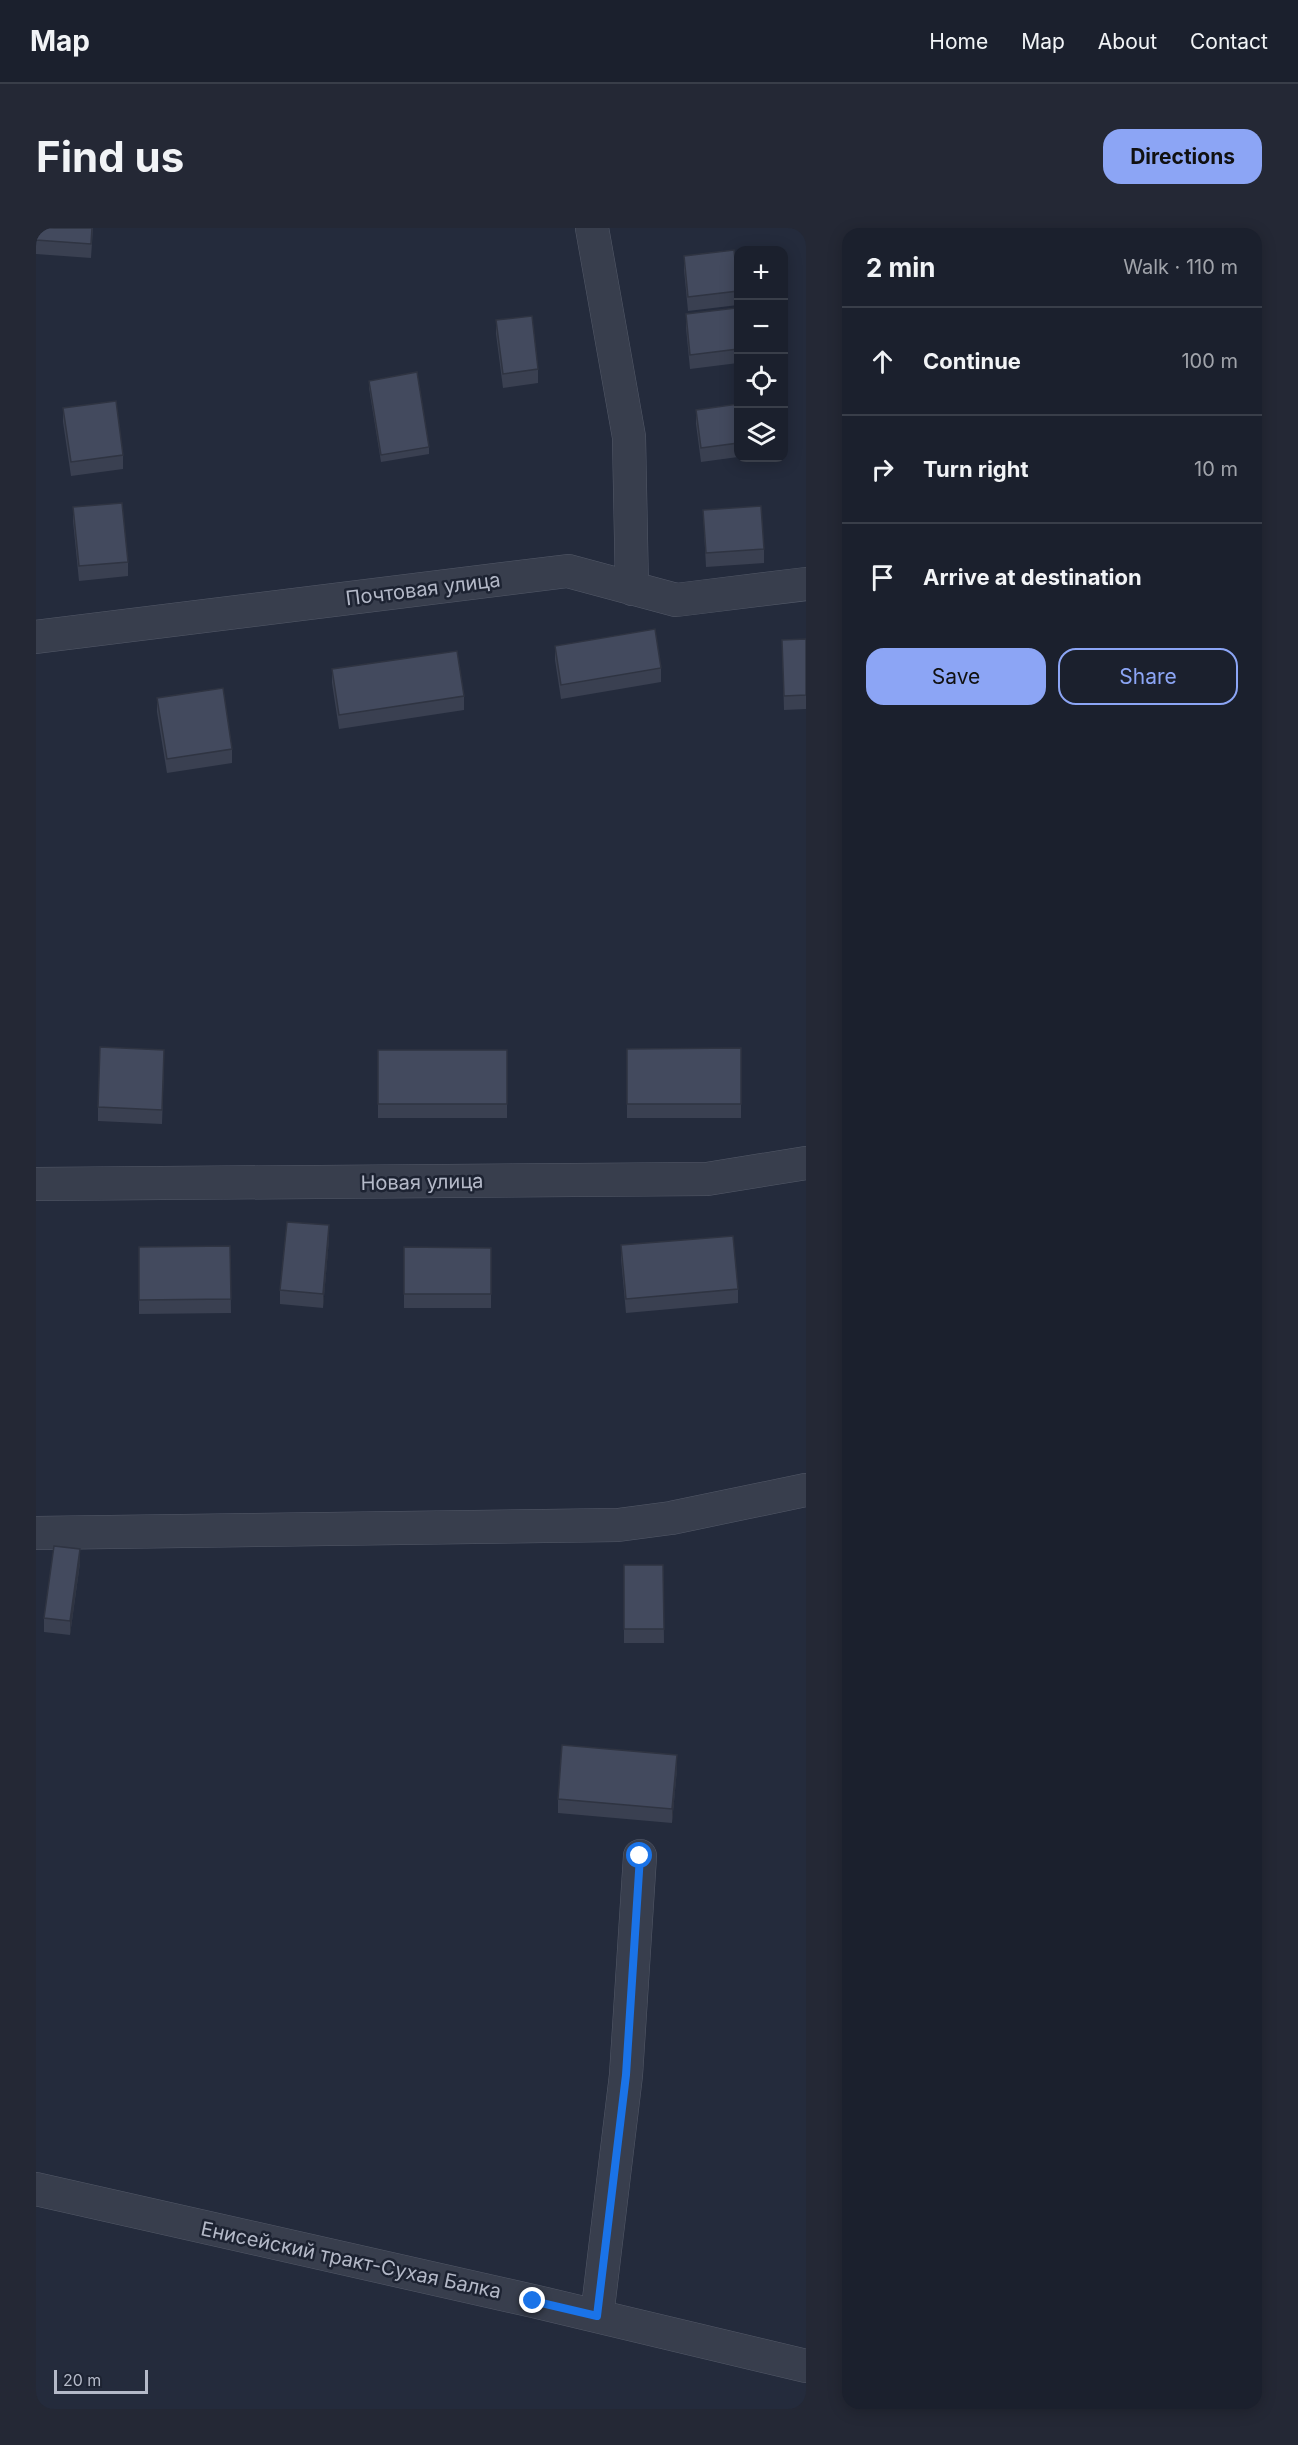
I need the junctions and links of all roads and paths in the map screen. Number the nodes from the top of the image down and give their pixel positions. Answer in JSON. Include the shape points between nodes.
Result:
{"nodes":[{"id":1,"x":592,"y":228,"type":"edge"},
{"id":2,"x":806,"y":584,"type":"edge"},
{"id":3,"x":632,"y":589,"type":"junction"},
{"id":4,"x":36,"y":637,"type":"edge"},
{"id":5,"x":806,"y":1163,"type":"edge"},
{"id":6,"x":36,"y":1185,"type":"edge"},
{"id":7,"x":806,"y":1490,"type":"edge"},
{"id":8,"x":36,"y":1533,"type":"edge"},
{"id":9,"x":640,"y":1856,"type":"dead end"},
{"id":10,"x":36,"y":2189,"type":"edge"},
{"id":11,"x":597,"y":2316,"type":"junction"},
{"id":12,"x":806,"y":2366,"type":"edge"}],
"edges":[{"from":1,"to":3,"type":"street","via":[[629,437]]},
{"from":2,"to":3,"type":"street","name":"Почтовая улица","via":[[676,600]]},
{"from":3,"to":4,"type":"street","name":"Почтовая улица","via":[[568,571]]},
{"from":5,"to":6,"type":"street","name":"Новая улица","via":[[707,1179]]},
{"from":7,"to":8,"type":"street","via":[[618,1525]]},
{"from":9,"to":11,"type":"street","via":[[626,2075]]},
{"from":10,"to":11,"type":"street","name":"Енисейский тракт-Сухая Балка"},
{"from":11,"to":12,"type":"street","name":"Енисейский тракт-Сухая Балка"}]}
